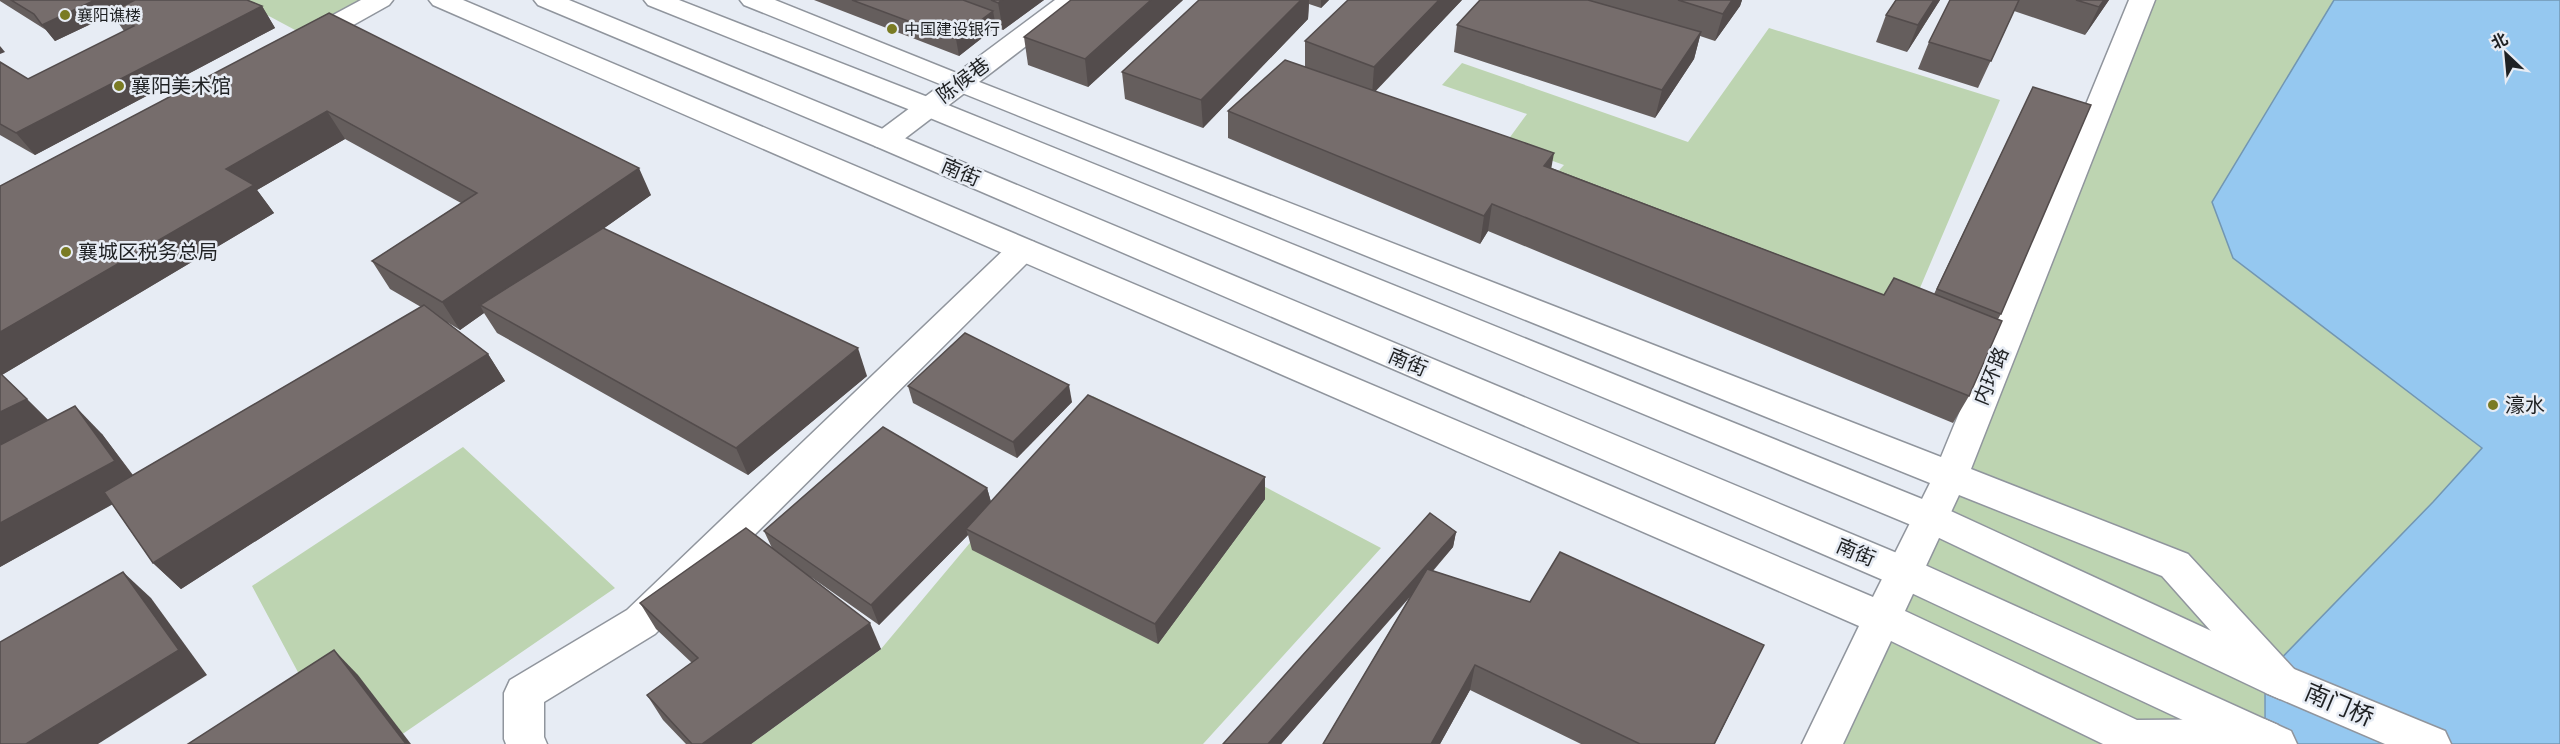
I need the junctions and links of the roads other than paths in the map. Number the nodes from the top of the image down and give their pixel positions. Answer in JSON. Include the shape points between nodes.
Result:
{"nodes":[{"id":1,"x":380,"y":0,"type":"edge"},
{"id":2,"x":442,"y":0,"type":"edge"},
{"id":3,"x":547,"y":0,"type":"edge"},
{"id":4,"x":657,"y":0,"type":"edge"},
{"id":5,"x":753,"y":0,"type":"edge"},
{"id":6,"x":1071,"y":0,"type":"edge"},
{"id":7,"x":2142,"y":0,"type":"edge"},
{"id":8,"x":279,"y":55,"type":"edge"},
{"id":9,"x":959,"y":84,"type":"junction"},
{"id":10,"x":928,"y":107,"type":"junction"},
{"id":11,"x":885,"y":140,"type":"junction"},
{"id":12,"x":1023,"y":249,"type":"junction"},
{"id":13,"x":1951,"y":475,"type":"junction"},
{"id":14,"x":1929,"y":517,"type":"junction"},
{"id":15,"x":1903,"y":572,"type":"junction"},
{"id":16,"x":1881,"y":618,"type":"junction"},
{"id":17,"x":2280,"y":681,"type":"junction"},
{"id":18,"x":2270,"y":741,"type":"edge"},
{"id":19,"x":526,"y":744,"type":"edge"},
{"id":20,"x":1822,"y":744,"type":"edge"},
{"id":21,"x":2431,"y":744,"type":"edge"}],
"edges":[{"from":1,"to":8,"type":"street"},
{"from":2,"to":12,"type":"street"},
{"from":3,"to":11,"type":"street","name":"南街"},
{"from":4,"to":10,"type":"street"},
{"from":5,"to":9,"type":"street"},
{"from":6,"to":9,"type":"street","name":"陈候巷"},
{"from":7,"to":13,"type":"street","name":"内环路"},
{"from":9,"to":10,"type":"street","name":"陈候巷"},
{"from":9,"to":13,"type":"street"},
{"from":10,"to":11,"type":"street","name":"陈候巷"},
{"from":10,"to":14,"type":"street"},
{"from":11,"to":15,"type":"street","name":"南街"},
{"from":12,"to":16,"type":"street"},
{"from":12,"to":19,"type":"street","via":[[642,622],[524,693]]},
{"from":13,"to":14,"type":"street","name":"内环路"},
{"from":13,"to":17,"type":"street","via":[[2175,565]]},
{"from":14,"to":15,"type":"street","name":"内环路"},
{"from":14,"to":17,"type":"street"},
{"from":15,"to":16,"type":"street","name":"内环路"},
{"from":15,"to":18,"type":"street","name":"南街"},
{"from":16,"to":18,"type":"street","via":[[2134,739]]},
{"from":16,"to":20,"type":"street","name":"内环路"},
{"from":17,"to":21,"type":"street","name":"南门桥"}]}
